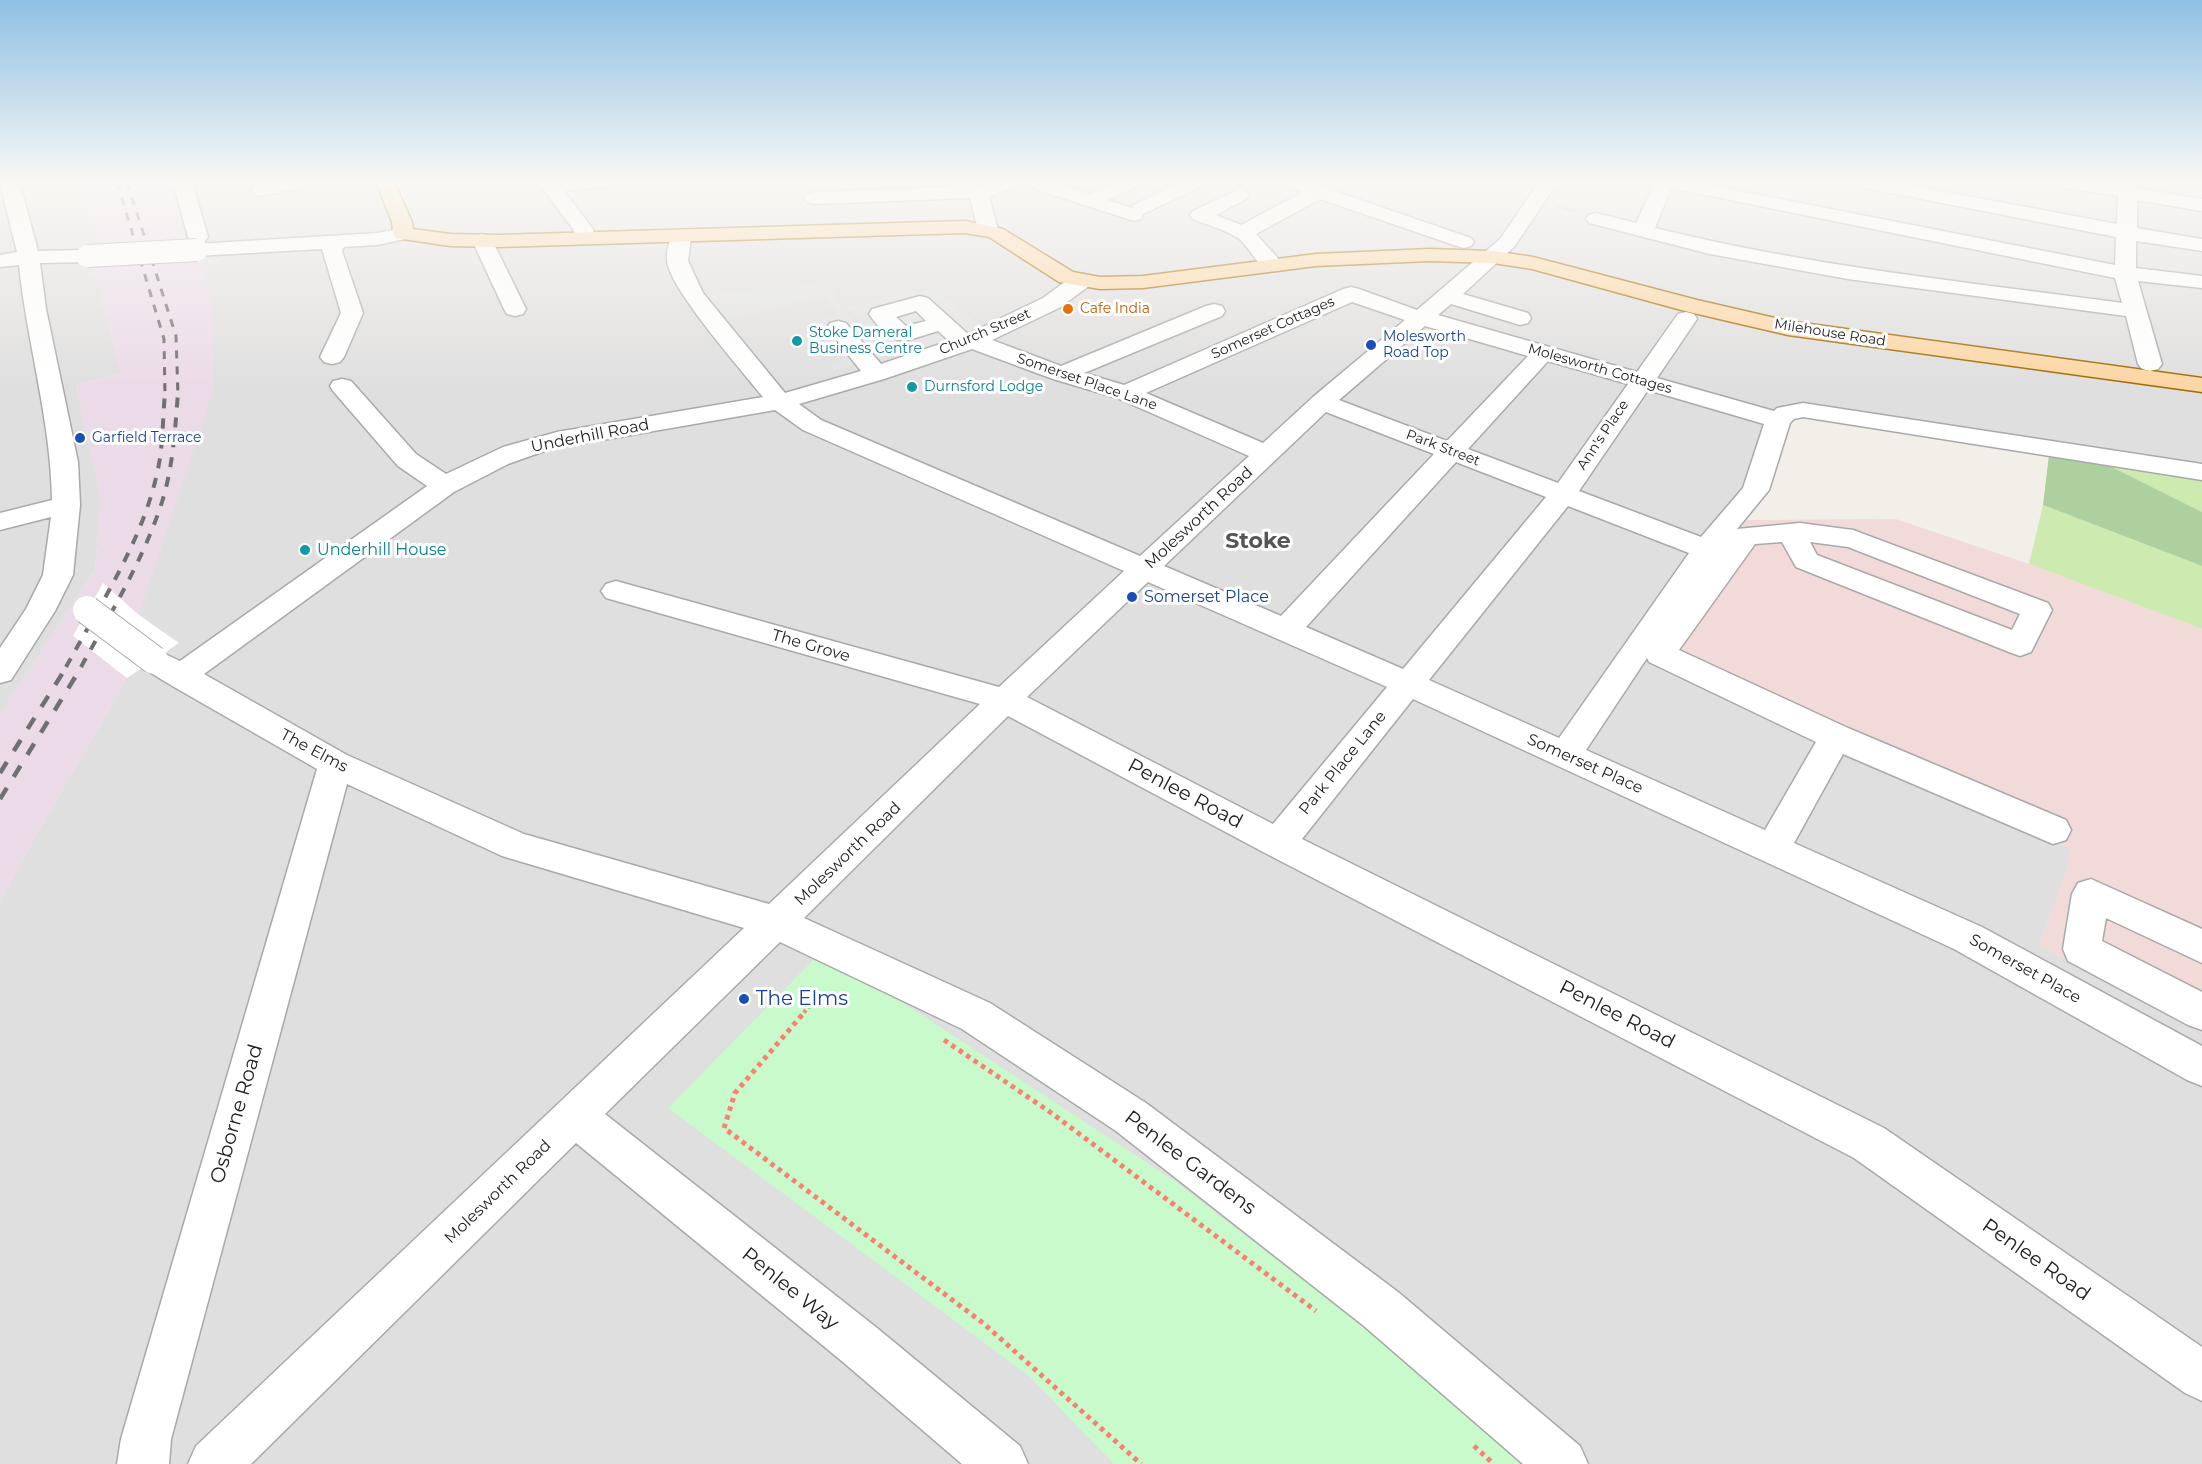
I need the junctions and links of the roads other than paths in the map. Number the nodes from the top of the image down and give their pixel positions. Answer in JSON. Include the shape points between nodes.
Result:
{"nodes":[{"id":1,"x":27,"y":250,"type":"edge"},
{"id":2,"x":135,"y":250,"type":"edge"},
{"id":3,"x":332,"y":250,"type":"edge"},
{"id":4,"x":487,"y":250,"type":"edge"},
{"id":5,"x":679,"y":250,"type":"edge"},
{"id":6,"x":1022,"y":250,"type":"edge"},
{"id":7,"x":1260,"y":250,"type":"edge"},
{"id":8,"x":1448,"y":250,"type":"edge"},
{"id":9,"x":1469,"y":250,"type":"edge"},
{"id":10,"x":1500,"y":250,"type":"edge"},
{"id":11,"x":1723,"y":250,"type":"edge"},
{"id":12,"x":2011,"y":250,"type":"edge"},
{"id":13,"x":2127,"y":250,"type":"edge"},
{"id":14,"x":29,"y":257,"type":"junction"},
{"id":15,"x":1493,"y":257,"type":"junction"},
{"id":16,"x":0,"y":261,"type":"edge"},
{"id":17,"x":1274,"y":266,"type":"junction"},
{"id":18,"x":2126,"y":273,"type":"junction"},
{"id":19,"x":1081,"y":281,"type":"junction"},
{"id":20,"x":2202,"y":282,"type":"edge"},
{"id":21,"x":1448,"y":296,"type":"junction"},
{"id":22,"x":515,"y":309,"type":"dead end"},
{"id":23,"x":1214,"y":311,"type":"dead end"},
{"id":24,"x":2136,"y":311,"type":"junction"},
{"id":25,"x":1423,"y":318,"type":"junction"},
{"id":26,"x":1520,"y":318,"type":"dead end"},
{"id":27,"x":1686,"y":319,"type":"dead end"},
{"id":28,"x":942,"y":323,"type":"dead end"},
{"id":29,"x":838,"y":328,"type":"dead end"},
{"id":30,"x":969,"y":343,"type":"junction"},
{"id":31,"x":1543,"y":353,"type":"junction"},
{"id":32,"x":332,"y":357,"type":"dead end"},
{"id":33,"x":2150,"y":364,"type":"dead end"},
{"id":34,"x":876,"y":374,"type":"junction"},
{"id":35,"x":1061,"y":374,"type":"junction"},
{"id":36,"x":1642,"y":380,"type":"junction"},
{"id":37,"x":2202,"y":385,"type":"edge"},
{"id":38,"x":342,"y":386,"type":"dead end"},
{"id":39,"x":1126,"y":393,"type":"junction"},
{"id":40,"x":780,"y":402,"type":"junction"},
{"id":41,"x":1322,"y":402,"type":"junction"},
{"id":42,"x":1778,"y":420,"type":"junction"},
{"id":43,"x":1451,"y":451,"type":"junction"},
{"id":44,"x":1267,"y":454,"type":"junction"},
{"id":45,"x":2202,"y":472,"type":"edge"},
{"id":46,"x":445,"y":486,"type":"junction"},
{"id":47,"x":1563,"y":494,"type":"junction"},
{"id":48,"x":66,"y":505,"type":"junction"},
{"id":49,"x":0,"y":522,"type":"edge"},
{"id":50,"x":1791,"y":533,"type":"junction"},
{"id":51,"x":1718,"y":553,"type":"junction"},
{"id":52,"x":1144,"y":569,"type":"junction"},
{"id":53,"x":616,"y":591,"type":"dead end"},
{"id":54,"x":40,"y":611,"type":"junction"},
{"id":55,"x":1284,"y":631,"type":"junction"},
{"id":56,"x":167,"y":668,"type":"junction"},
{"id":57,"x":0,"y":672,"type":"edge"},
{"id":58,"x":1407,"y":683,"type":"junction"},
{"id":59,"x":1005,"y":700,"type":"junction"},
{"id":60,"x":1836,"y":737,"type":"junction"},
{"id":61,"x":1565,"y":755,"type":"junction"},
{"id":62,"x":335,"y":764,"type":"junction"},
{"id":63,"x":2052,"y":830,"type":"dead end"},
{"id":64,"x":1278,"y":843,"type":"junction"},
{"id":65,"x":1772,"y":849,"type":"junction"},
{"id":66,"x":777,"y":922,"type":"junction"},
{"id":67,"x":2202,"y":947,"type":"edge"},
{"id":68,"x":2202,"y":1012,"type":"edge"},
{"id":69,"x":2202,"y":1067,"type":"edge"},
{"id":70,"x":576,"y":1117,"type":"junction"},
{"id":71,"x":2202,"y":1376,"type":"edge"},
{"id":72,"x":143,"y":1464,"type":"edge"},
{"id":73,"x":214,"y":1464,"type":"edge"},
{"id":74,"x":1002,"y":1464,"type":"edge"},
{"id":75,"x":1562,"y":1464,"type":"edge"}],
"edges":[{"from":1,"to":14,"type":"street"},
{"from":2,"to":14,"type":"street","bridge":true},
{"from":3,"to":32,"type":"street","via":[[352,313]]},
{"from":4,"to":22,"type":"street"},
{"from":5,"to":40,"type":"street","name":"Somerset Place","via":[[677,261],[693,295]]},
{"from":6,"to":19,"type":"main road"},
{"from":7,"to":17,"type":"street"},
{"from":8,"to":17,"type":"main road","name":"Milehouse Road"},
{"from":9,"to":15,"type":"main road","name":"Milehouse Road"},
{"from":10,"to":15,"type":"street","name":"Molesworth Road"},
{"from":11,"to":24,"type":"street","via":[[1848,273]]},
{"from":12,"to":18,"type":"street"},
{"from":13,"to":18,"type":"street"},
{"from":14,"to":16,"type":"street"},
{"from":14,"to":48,"type":"street","via":[[35,309],[65,462]]},
{"from":15,"to":21,"type":"street","name":"Molesworth Road"},
{"from":15,"to":37,"type":"main road","name":"Milehouse Road","via":[[1533,263],[1788,328]]},
{"from":17,"to":19,"type":"main road","name":"Milehouse Road","via":[[1143,282]]},
{"from":18,"to":20,"type":"street"},
{"from":18,"to":24,"type":"street"},
{"from":19,"to":30,"type":"street","name":"Church Street","via":[[1051,303]]},
{"from":21,"to":25,"type":"street","name":"Molesworth Road"},
{"from":21,"to":26,"type":"street"},
{"from":23,"to":35,"type":"street"},
{"from":24,"to":33,"type":"street"},
{"from":25,"to":31,"type":"street","name":"Molesworth Cottages"},
{"from":25,"to":39,"type":"street","name":"Somerset Cottages","via":[[1351,294]]},
{"from":25,"to":41,"type":"street","name":"Molesworth Road"},
{"from":27,"to":36,"type":"street","name":"Ann's Place"},
{"from":28,"to":30,"type":"street"},
{"from":29,"to":34,"type":"street"},
{"from":30,"to":34,"type":"street","name":"Church Street"},
{"from":30,"to":35,"type":"street","name":"Somerset Place Lane"},
{"from":31,"to":36,"type":"street","name":"Molesworth Cottages"},
{"from":31,"to":43,"type":"street"},
{"from":34,"to":40,"type":"street","name":"Church Street"},
{"from":35,"to":39,"type":"street","name":"Somerset Place Lane"},
{"from":36,"to":42,"type":"street","name":"Molesworth Cottages"},
{"from":36,"to":47,"type":"street","name":"Ann's Place"},
{"from":38,"to":46,"type":"street","via":[[407,460]]},
{"from":39,"to":44,"type":"street","name":"Somerset Place Lane"},
{"from":40,"to":46,"type":"street","name":"Underhill Road","via":[[526,447],[483,463]]},
{"from":40,"to":52,"type":"street","name":"Somerset Place","via":[[812,425]]},
{"from":41,"to":43,"type":"street","name":"Park Street"},
{"from":41,"to":44,"type":"street","name":"Molesworth Road"},
{"from":42,"to":45,"type":"street","via":[[1786,412],[1803,410]]},
{"from":42,"to":51,"type":"street","via":[[1756,490]]},
{"from":43,"to":47,"type":"street","name":"Park Street"},
{"from":43,"to":55,"type":"street"},
{"from":44,"to":52,"type":"street","name":"Molesworth Road"},
{"from":46,"to":56,"type":"street","name":"Underhill Road"},
{"from":47,"to":51,"type":"street","name":"Park Street"},
{"from":47,"to":58,"type":"street"},
{"from":48,"to":49,"type":"street"},
{"from":48,"to":54,"type":"street","via":[[58,575]]},
{"from":50,"to":50,"type":"street","via":[[1853,539],[2037,610],[2020,645],[1806,561]]},
{"from":50,"to":51,"type":"street","via":[[1746,536]]},
{"from":51,"to":60,"type":"street","via":[[1660,654]]},
{"from":51,"to":61,"type":"street"},
{"from":52,"to":55,"type":"street","name":"Somerset Place"},
{"from":52,"to":59,"type":"street","name":"Molesworth Road"},
{"from":53,"to":59,"type":"street","name":"The Grove"},
{"from":54,"to":56,"type":"street","name":"The Elms","bridge":true,"via":[[87,610]]},
{"from":54,"to":57,"type":"street"},
{"from":55,"to":58,"type":"street","name":"Somerset Place"},
{"from":56,"to":62,"type":"street","name":"The Elms"},
{"from":58,"to":61,"type":"street","name":"Somerset Place"},
{"from":58,"to":64,"type":"street","name":"Park Place Lane"},
{"from":59,"to":64,"type":"street","name":"Penlee Road"},
{"from":59,"to":66,"type":"street","name":"Molesworth Road"},
{"from":60,"to":63,"type":"street"},
{"from":60,"to":65,"type":"street"},
{"from":61,"to":65,"type":"street","name":"Somerset Place"},
{"from":62,"to":66,"type":"street","name":"The Elms","via":[[515,846]]},
{"from":62,"to":72,"type":"street","name":"Osborne Road","via":[[146,1439]]},
{"from":64,"to":71,"type":"street","name":"Penlee Road","via":[[1869,1143]]},
{"from":65,"to":69,"type":"street","name":"Somerset Place","via":[[1968,938]]},
{"from":66,"to":70,"type":"street","name":"Molesworth Road"},
{"from":66,"to":75,"type":"street","name":"Penlee Gardens","via":[[976,1016],[1131,1117],[1381,1309]]},
{"from":67,"to":68,"type":"street","via":[[2091,894],[2082,949]]},
{"from":70,"to":73,"type":"street","name":"Molesworth Road"},
{"from":70,"to":74,"type":"street","name":"Penlee Way"}]}
